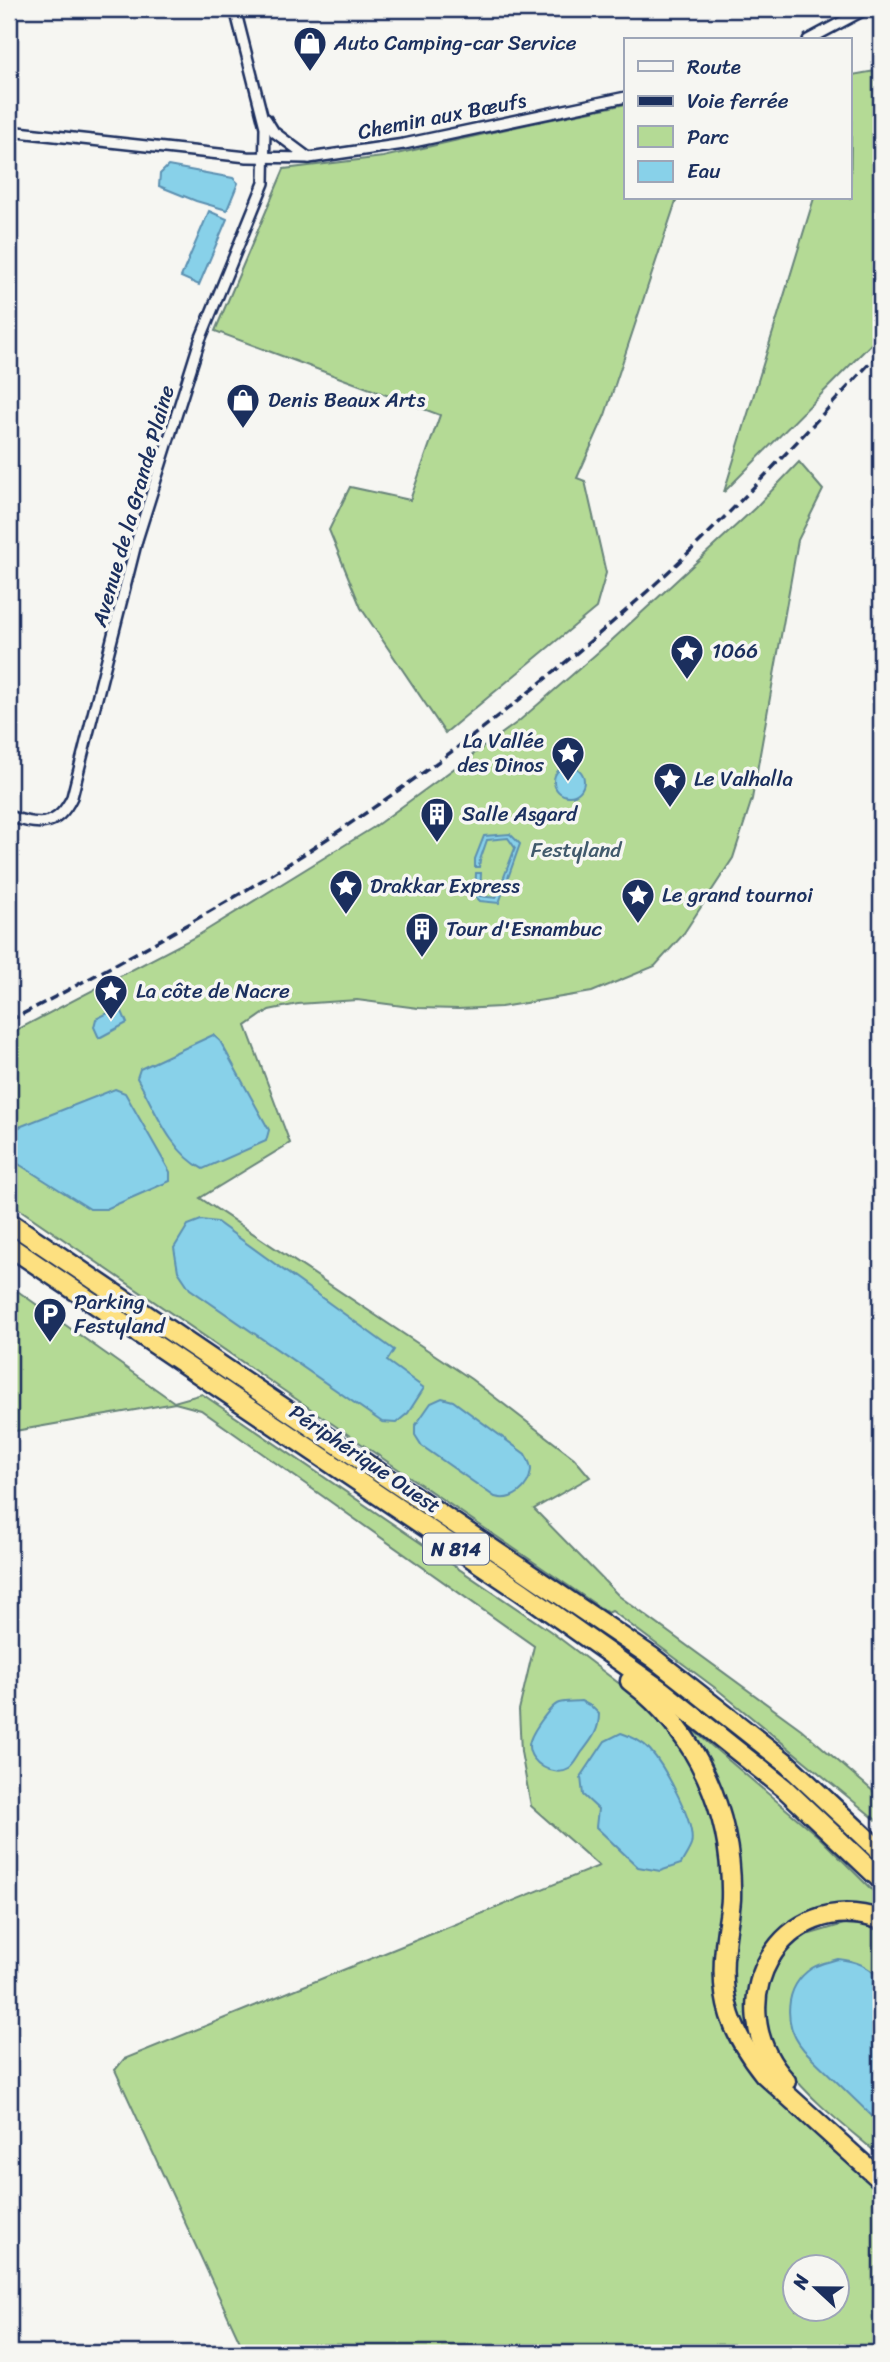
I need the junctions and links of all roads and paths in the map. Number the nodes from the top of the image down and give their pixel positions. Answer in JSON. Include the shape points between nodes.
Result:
{"nodes":[{"id":1,"x":235,"y":9,"type":"edge"},
{"id":2,"x":866,"y":9,"type":"edge"},
{"id":3,"x":812,"y":38,"type":"edge"},
{"id":4,"x":624,"y":97,"type":"edge"},
{"id":5,"x":262,"y":112,"type":"junction"},
{"id":6,"x":9,"y":131,"type":"edge"},
{"id":7,"x":263,"y":158,"type":"junction"},
{"id":8,"x":309,"y":158,"type":"junction"},
{"id":9,"x":9,"y":816,"type":"edge"},
{"id":10,"x":9,"y":1222,"type":"edge"},
{"id":11,"x":9,"y":1246,"type":"edge"},
{"id":12,"x":522,"y":1592,"type":"junction"},
{"id":13,"x":881,"y":1852,"type":"edge"},
{"id":14,"x":881,"y":1880,"type":"edge"},
{"id":15,"x":881,"y":1920,"type":"edge"},
{"id":16,"x":881,"y":2168,"type":"edge"},
{"id":17,"x":881,"y":2180,"type":"edge"}],
"edges":[{"from":1,"to":5,"type":"street"},
{"from":2,"to":3,"type":"street"},
{"from":4,"to":8,"type":"street","name":"Chemin aux Bœufs","via":[[390,147]]},
{"from":5,"to":7,"type":"street","name":"Avenue de la Grande Plaine"},
{"from":5,"to":8,"type":"street","via":[[274,132]]},
{"from":6,"to":7,"type":"street","name":"Chemin aux Bœufs"},
{"from":7,"to":8,"type":"street","name":"Chemin aux Bœufs"},
{"from":7,"to":9,"type":"street","name":"Avenue de la Grande Plaine","via":[[264,183],[200,340],[137,540],[72,797],[56,819],[30,824]]},
{"from":10,"to":13,"type":"highway","name":"Périphérique Ouest","number":"N 814","via":[[652,1657],[784,1761]]},
{"from":11,"to":12,"type":"highway","name":"Périphérique Ouest","number":"N 814"},
{"from":12,"to":14,"type":"highway","name":"Périphérique Ouest","number":"N 814","via":[[725,1739]]},
{"from":12,"to":17,"type":"highway","via":[[649,1696],[692,1749],[715,1797],[728,1849],[731,1897],[723,1988],[733,2028],[764,2074]]},
{"from":15,"to":16,"type":"highway","via":[[844,1914],[825,1917],[791,1933],[764,1969],[755,2013],[760,2041],[780,2075]]}]}
